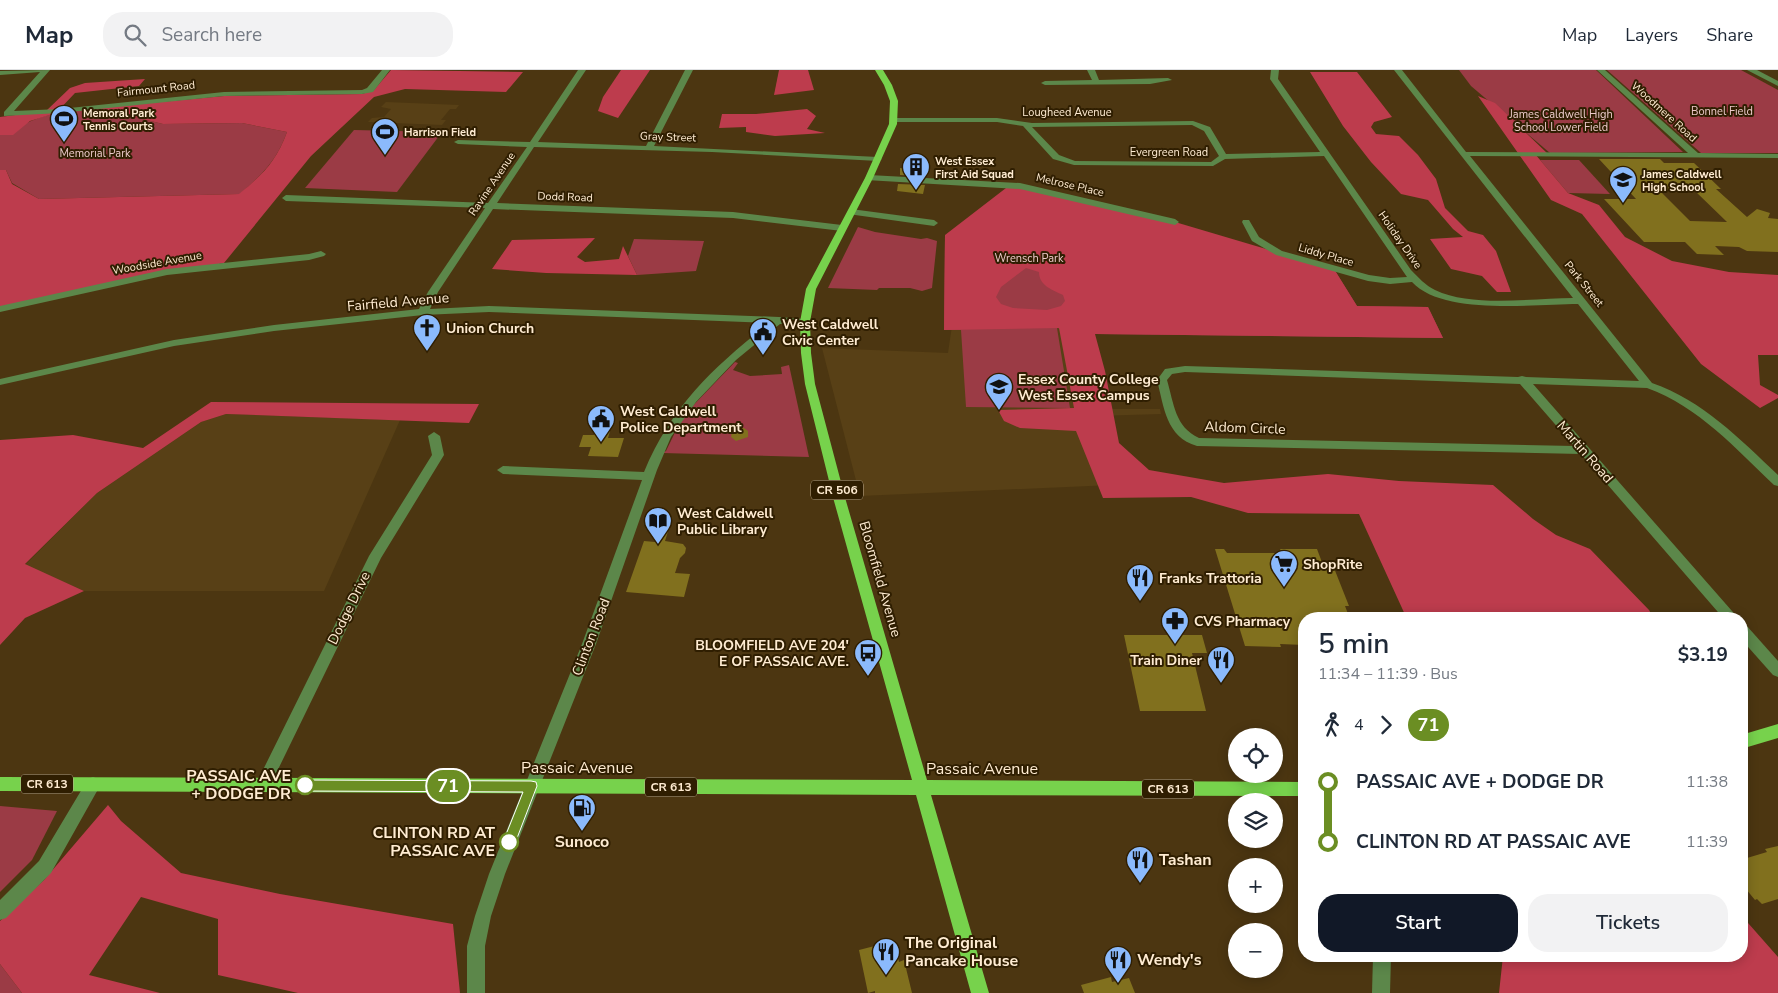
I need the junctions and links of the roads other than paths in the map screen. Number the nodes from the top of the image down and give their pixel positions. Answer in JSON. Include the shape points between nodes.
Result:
{"nodes":[{"id":1,"x":41,"y":70,"type":"edge"},
{"id":2,"x":46,"y":70,"type":"edge"},
{"id":3,"x":386,"y":70,"type":"edge"},
{"id":4,"x":582,"y":70,"type":"edge"},
{"id":5,"x":689,"y":70,"type":"edge"},
{"id":6,"x":879,"y":70,"type":"edge"},
{"id":7,"x":1091,"y":70,"type":"edge"},
{"id":8,"x":1274,"y":70,"type":"edge"},
{"id":9,"x":1398,"y":70,"type":"edge"},
{"id":10,"x":1601,"y":70,"type":"edge"},
{"id":11,"x":1751,"y":70,"type":"edge"},
{"id":12,"x":0,"y":73,"type":"edge"},
{"id":13,"x":1168,"y":80,"type":"dead end"},
{"id":14,"x":1045,"y":83,"type":"dead end"},
{"id":15,"x":1097,"y":83,"type":"junction"},
{"id":16,"x":1778,"y":84,"type":"edge"},
{"id":17,"x":894,"y":120,"type":"junction"},
{"id":18,"x":1025,"y":124,"type":"junction"},
{"id":19,"x":458,"y":142,"type":"dead end"},
{"id":20,"x":533,"y":145,"type":"junction"},
{"id":21,"x":649,"y":148,"type":"junction"},
{"id":22,"x":1325,"y":154,"type":"junction"},
{"id":23,"x":1463,"y":154,"type":"junction"},
{"id":24,"x":1696,"y":156,"type":"junction"},
{"id":25,"x":1778,"y":156,"type":"edge"},
{"id":26,"x":1223,"y":157,"type":"junction"},
{"id":27,"x":878,"y":159,"type":"junction"},
{"id":28,"x":869,"y":178,"type":"junction"},
{"id":29,"x":286,"y":198,"type":"dead end"},
{"id":30,"x":491,"y":206,"type":"junction"},
{"id":31,"x":851,"y":212,"type":"junction"},
{"id":32,"x":1175,"y":222,"type":"dead end"},
{"id":33,"x":1246,"y":222,"type":"dead end"},
{"id":34,"x":934,"y":223,"type":"dead end"},
{"id":35,"x":842,"y":228,"type":"junction"},
{"id":36,"x":321,"y":254,"type":"dead end"},
{"id":37,"x":1414,"y":279,"type":"junction"},
{"id":38,"x":1582,"y":301,"type":"junction"},
{"id":39,"x":0,"y":309,"type":"edge"},
{"id":40,"x":423,"y":312,"type":"junction"},
{"id":41,"x":778,"y":320,"type":"junction"},
{"id":42,"x":804,"y":322,"type":"junction"},
{"id":43,"x":1522,"y":379,"type":"junction"},
{"id":44,"x":0,"y":382,"type":"edge"},
{"id":45,"x":1648,"y":385,"type":"junction"},
{"id":46,"x":434,"y":436,"type":"dead end"},
{"id":47,"x":1582,"y":450,"type":"junction"},
{"id":48,"x":503,"y":470,"type":"dead end"},
{"id":49,"x":648,"y":476,"type":"junction"},
{"id":50,"x":1778,"y":482,"type":"edge"},
{"id":51,"x":1726,"y":612,"type":"edge"},
{"id":52,"x":1748,"y":637,"type":"edge"},
{"id":53,"x":1778,"y":671,"type":"edge"},
{"id":54,"x":1778,"y":731,"type":"edge"},
{"id":55,"x":1748,"y":740,"type":"edge"},
{"id":56,"x":0,"y":784,"type":"edge"},
{"id":57,"x":93,"y":784,"type":"junction"},
{"id":58,"x":263,"y":785,"type":"junction"},
{"id":59,"x":531,"y":786,"type":"junction"},
{"id":60,"x":921,"y":788,"type":"junction"},
{"id":61,"x":1298,"y":789,"type":"edge"},
{"id":62,"x":0,"y":912,"type":"edge"},
{"id":63,"x":1382,"y":962,"type":"edge"},
{"id":64,"x":476,"y":993,"type":"edge"},
{"id":65,"x":980,"y":993,"type":"edge"},
{"id":66,"x":1381,"y":993,"type":"edge"}],
"edges":[{"from":1,"to":12,"type":"street"},
{"from":2,"to":3,"type":"street","name":"Fairmount Road","via":[[7,114],[224,94],[366,91]]},
{"from":4,"to":20,"type":"street","name":"Ravine Avenue"},
{"from":5,"to":21,"type":"street"},
{"from":6,"to":17,"type":"main road","name":"Bloomfield Avenue","number":"CR 506","via":[[894,101]]},
{"from":7,"to":15,"type":"street"},
{"from":8,"to":22,"type":"street","name":"Holiday Drive","via":[[1274,79]]},
{"from":9,"to":23,"type":"street","name":"Park Street"},
{"from":10,"to":24,"type":"street","name":"Woodmere Road"},
{"from":11,"to":16,"type":"street"},
{"from":13,"to":15,"type":"street"},
{"from":14,"to":15,"type":"street"},
{"from":17,"to":18,"type":"street","name":"Lougheed Avenue","via":[[997,120]]},
{"from":17,"to":27,"type":"main road","name":"Bloomfield Avenue","number":"CR 506"},
{"from":18,"to":26,"type":"street","name":"Evergreen Road","via":[[1056,157],[1074,163],[1213,164]]},
{"from":18,"to":26,"type":"street","name":"Lougheed Avenue","via":[[1193,123],[1207,129]]},
{"from":19,"to":20,"type":"street","name":"Gray Street"},
{"from":20,"to":21,"type":"street","name":"Gray Street"},
{"from":20,"to":30,"type":"street","name":"Ravine Avenue"},
{"from":21,"to":27,"type":"street","name":"Gray Street"},
{"from":22,"to":26,"type":"street","name":"Evergreen Road"},
{"from":22,"to":37,"type":"street","name":"Holiday Drive"},
{"from":23,"to":24,"type":"street"},
{"from":23,"to":38,"type":"street","name":"Park Street"},
{"from":24,"to":25,"type":"street","name":"Woodmere Road"},
{"from":27,"to":28,"type":"main road","name":"Bloomfield Avenue","number":"CR 506"},
{"from":28,"to":31,"type":"main road","name":"Bloomfield Avenue","number":"CR 506"},
{"from":28,"to":32,"type":"street","name":"Melrose Place","via":[[1020,186]]},
{"from":29,"to":30,"type":"street","name":"Dodd Road"},
{"from":30,"to":35,"type":"street","name":"Dodd Road","via":[[733,215]]},
{"from":30,"to":40,"type":"street","name":"Ravine Avenue"},
{"from":31,"to":34,"type":"street"},
{"from":31,"to":35,"type":"main road","name":"Bloomfield Avenue","number":"CR 506"},
{"from":33,"to":37,"type":"street","name":"Liddy Place","via":[[1255,239],[1279,253],[1368,278],[1390,281]]},
{"from":35,"to":42,"type":"main road","name":"Bloomfield Avenue","number":"CR 506","via":[[810,289]]},
{"from":36,"to":39,"type":"street","name":"Woodside Avenue","via":[[168,272]]},
{"from":37,"to":38,"type":"street","name":"Holiday Drive","via":[[1436,293],[1470,302]]},
{"from":38,"to":45,"type":"street","name":"Park Street"},
{"from":40,"to":41,"type":"street","name":"Fairfield Avenue","via":[[507,310]]},
{"from":40,"to":44,"type":"street","name":"Fairfield Avenue","via":[[274,328],[174,343]]},
{"from":41,"to":42,"type":"street","name":"Fairfield Avenue"},
{"from":41,"to":49,"type":"street","name":"Clinton Road","via":[[732,358],[692,399],[666,436]]},
{"from":42,"to":60,"type":"main road","name":"Bloomfield Avenue","number":"CR 506","via":[[810,384]]},
{"from":43,"to":45,"type":"street"},
{"from":43,"to":47,"type":"street","name":"Martin Road"},
{"from":43,"to":47,"type":"street","name":"Aldom Circle","via":[[1185,368],[1169,371],[1162,380],[1175,426],[1184,436],[1197,442]]},
{"from":45,"to":50,"type":"street","via":[[1692,404]]},
{"from":46,"to":58,"type":"street","name":"Dodge Drive","via":[[438,455],[375,556]]},
{"from":47,"to":51,"type":"street","name":"Martin Road"},
{"from":48,"to":49,"type":"street"},
{"from":49,"to":59,"type":"street","name":"Clinton Road","via":[[589,644]]},
{"from":52,"to":53,"type":"street"},
{"from":54,"to":55,"type":"main road"},
{"from":56,"to":57,"type":"main road","name":"Passaic Avenue","number":"CR 613"},
{"from":57,"to":58,"type":"main road","name":"Passaic Avenue","number":"CR 613"},
{"from":57,"to":62,"type":"street","via":[[44,866]]},
{"from":58,"to":59,"type":"main road","name":"Passaic Avenue","number":"CR 613"},
{"from":59,"to":60,"type":"main road","name":"Passaic Avenue","number":"CR 613"},
{"from":59,"to":64,"type":"street","name":"Clinton Road","via":[[483,916],[476,946]]},
{"from":60,"to":61,"type":"main road","name":"Passaic Avenue","number":"CR 613"},
{"from":60,"to":65,"type":"main road","name":"Bloomfield Avenue","number":"CR 506"},
{"from":63,"to":66,"type":"street"}]}
